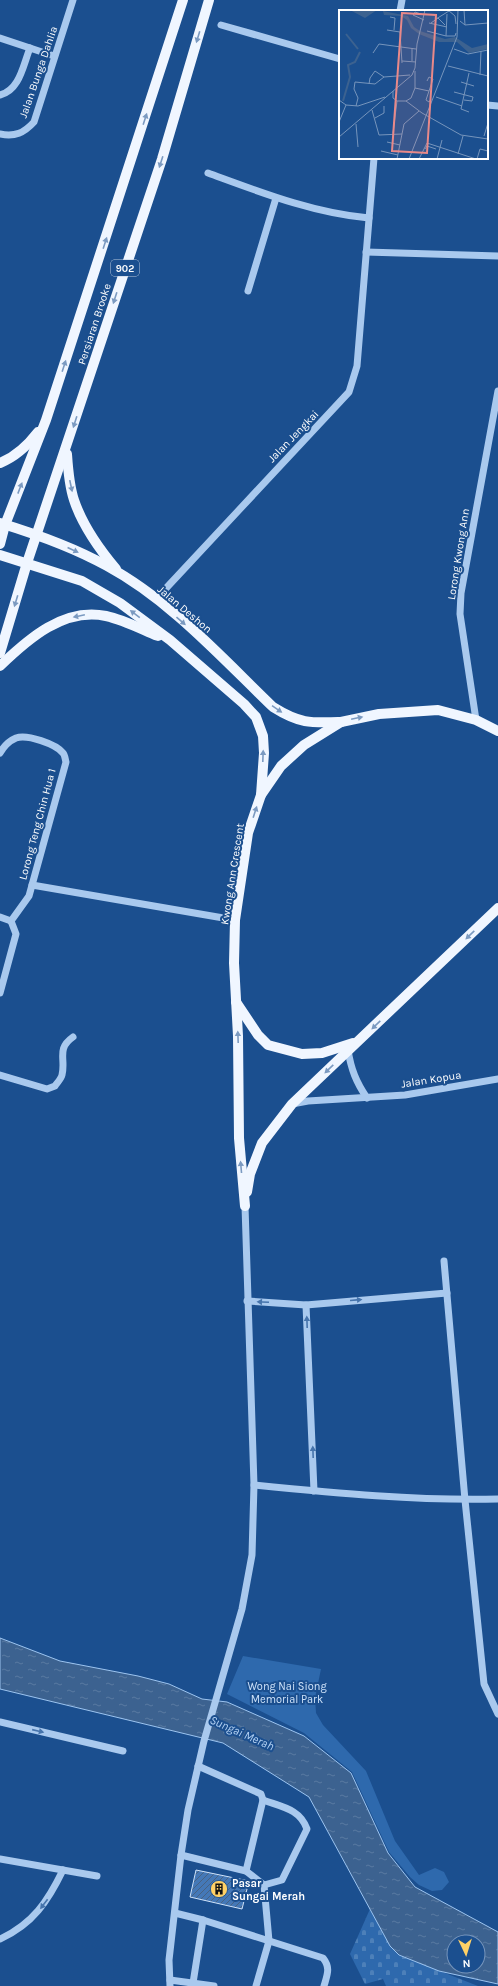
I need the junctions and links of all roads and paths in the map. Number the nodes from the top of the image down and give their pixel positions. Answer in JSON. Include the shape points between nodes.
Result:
{"nodes":[{"id":1,"x":73,"y":0,"type":"edge"},
{"id":2,"x":183,"y":0,"type":"edge"},
{"id":3,"x":209,"y":0,"type":"edge"},
{"id":4,"x":402,"y":0,"type":"edge"},
{"id":5,"x":400,"y":10,"type":"edge"},
{"id":6,"x":221,"y":25,"type":"dead end"},
{"id":7,"x":0,"y":38,"type":"edge"},
{"id":8,"x":30,"y":48,"type":"junction"},
{"id":9,"x":54,"y":56,"type":"junction"},
{"id":10,"x":339,"y":59,"type":"edge"},
{"id":11,"x":0,"y":95,"type":"edge"},
{"id":12,"x":488,"y":105,"type":"edge"},
{"id":13,"x":498,"y":106,"type":"edge"},
{"id":14,"x":0,"y":134,"type":"edge"},
{"id":15,"x":374,"y":159,"type":"edge"},
{"id":16,"x":208,"y":173,"type":"dead end"},
{"id":17,"x":276,"y":198,"type":"junction"},
{"id":18,"x":369,"y":218,"type":"junction"},
{"id":19,"x":366,"y":252,"type":"junction"},
{"id":20,"x":498,"y":256,"type":"edge"},
{"id":21,"x":248,"y":291,"type":"dead end"},
{"id":22,"x":498,"y":391,"type":"edge"},
{"id":23,"x":46,"y":420,"type":"junction"},
{"id":24,"x":67,"y":448,"type":"junction"},
{"id":25,"x":0,"y":463,"type":"edge"},
{"id":26,"x":3,"y":524,"type":"edge"},
{"id":27,"x":38,"y":534,"type":"junction"},
{"id":28,"x":0,"y":544,"type":"edge"},
{"id":29,"x":0,"y":555,"type":"edge"},
{"id":30,"x":27,"y":563,"type":"junction"},
{"id":31,"x":122,"y":575,"type":"junction"},
{"id":32,"x":156,"y":599,"type":"junction"},
{"id":33,"x":170,"y":640,"type":"junction"},
{"id":34,"x":0,"y":653,"type":"edge"},
{"id":35,"x":0,"y":666,"type":"edge"},
{"id":36,"x":476,"y":720,"type":"junction"},
{"id":37,"x":341,"y":722,"type":"junction"},
{"id":38,"x":498,"y":730,"type":"edge"},
{"id":39,"x":0,"y":753,"type":"edge"},
{"id":40,"x":261,"y":795,"type":"junction"},
{"id":41,"x":32,"y":885,"type":"junction"},
{"id":42,"x":498,"y":908,"type":"edge"},
{"id":43,"x":0,"y":917,"type":"edge"},
{"id":44,"x":235,"y":920,"type":"junction"},
{"id":45,"x":11,"y":921,"type":"junction"},
{"id":46,"x":0,"y":993,"type":"edge"},
{"id":47,"x":235,"y":1000,"type":"junction"},
{"id":48,"x":73,"y":1037,"type":"dead end"},
{"id":49,"x":357,"y":1042,"type":"junction"},
{"id":50,"x":348,"y":1050,"type":"junction"},
{"id":51,"x":0,"y":1075,"type":"edge"},
{"id":52,"x":498,"y":1079,"type":"edge"},
{"id":53,"x":367,"y":1098,"type":"junction"},
{"id":54,"x":292,"y":1104,"type":"junction"},
{"id":55,"x":245,"y":1206,"type":"junction"},
{"id":56,"x":444,"y":1261,"type":"dead end"},
{"id":57,"x":447,"y":1293,"type":"junction"},
{"id":58,"x":247,"y":1301,"type":"junction"},
{"id":59,"x":306,"y":1304,"type":"junction"},
{"id":60,"x":254,"y":1485,"type":"junction"},
{"id":61,"x":314,"y":1491,"type":"junction"},
{"id":62,"x":498,"y":1499,"type":"edge"},
{"id":63,"x":465,"y":1500,"type":"junction"},
{"id":64,"x":498,"y":1714,"type":"edge"},
{"id":65,"x":0,"y":1722,"type":"edge"},
{"id":66,"x":122,"y":1751,"type":"dead end"},
{"id":67,"x":198,"y":1766,"type":"junction"},
{"id":68,"x":263,"y":1800,"type":"junction"},
{"id":69,"x":181,"y":1856,"type":"junction"},
{"id":70,"x":0,"y":1859,"type":"edge"},
{"id":71,"x":63,"y":1870,"type":"junction"},
{"id":72,"x":246,"y":1871,"type":"junction"},
{"id":73,"x":97,"y":1876,"type":"dead end"},
{"id":74,"x":264,"y":1885,"type":"junction"},
{"id":75,"x":175,"y":1913,"type":"junction"},
{"id":76,"x":203,"y":1920,"type":"junction"},
{"id":77,"x":0,"y":1939,"type":"edge"},
{"id":78,"x":269,"y":1941,"type":"junction"},
{"id":79,"x":170,"y":1983,"type":"edge"},
{"id":80,"x":193,"y":1983,"type":"junction"},
{"id":81,"x":204,"y":1985,"type":"edge"},
{"id":82,"x":214,"y":1986,"type":"edge"},
{"id":83,"x":256,"y":1986,"type":"edge"},
{"id":84,"x":324,"y":1986,"type":"edge"}],
"edges":[{"from":1,"to":9,"type":"street","name":"Jalan Bunga Dahlia"},
{"from":23,"to":2,"type":"main road","name":"Persiaran Brooke","number":"902","one_way":true},
{"from":3,"to":24,"type":"main road","name":"Persiaran Brooke","number":"902","one_way":true,"via":[[162,158]]},
{"from":4,"to":5,"type":"street"},
{"from":6,"to":10,"type":"street"},
{"from":7,"to":8,"type":"street"},
{"from":8,"to":9,"type":"street"},
{"from":8,"to":11,"type":"street","via":[[15,86],[9,92]]},
{"from":9,"to":14,"type":"street","name":"Jalan Bunga Dahlia","via":[[34,122],[26,131],[8,136]]},
{"from":12,"to":13,"type":"street"},
{"from":15,"to":18,"type":"street","name":"Jalan Jengkai"},
{"from":16,"to":17,"type":"street"},
{"from":17,"to":18,"type":"street","via":[[340,215]]},
{"from":17,"to":21,"type":"street"},
{"from":18,"to":19,"type":"street","name":"Jalan Jengkai"},
{"from":19,"to":20,"type":"street"},
{"from":19,"to":32,"type":"street","name":"Jalan Jengkai","via":[[357,366],[349,392]]},
{"from":22,"to":36,"type":"street","name":"Lorong Kwong Ann","via":[[461,593],[460,614]]},
{"from":23,"to":25,"type":"main road","via":[[31,441],[17,454]]},
{"from":26,"to":23,"type":"main road","name":"Persiaran Brooke","number":"902","one_way":true},
{"from":24,"to":27,"type":"main road","name":"Persiaran Brooke","number":"902"},
{"from":24,"to":31,"type":"main road","one_way":true,"via":[[69,478],[74,500],[94,539]]},
{"from":26,"to":27,"type":"main road","name":"Jalan Deshon"},
{"from":26,"to":28,"type":"main road","name":"Persiaran Brooke","number":"902"},
{"from":27,"to":30,"type":"main road","name":"Persiaran Brooke","number":"902"},
{"from":27,"to":31,"type":"main road","name":"Jalan Deshon","one_way":true},
{"from":29,"to":30,"type":"main road"},
{"from":33,"to":30,"type":"main road","one_way":true,"via":[[120,602],[82,581]]},
{"from":30,"to":34,"type":"main road","name":"Persiaran Brooke","one_way":true},
{"from":31,"to":32,"type":"main road","name":"Jalan Deshon"},
{"from":32,"to":37,"type":"main road","name":"Jalan Deshon","one_way":true,"via":[[200,636],[273,707],[285,715],[309,723]]},
{"from":33,"to":35,"type":"main road","one_way":true,"via":[[107,616],[88,614],[48,626]]},
{"from":40,"to":33,"type":"main road","one_way":true,"via":[[263,736],[256,717]]},
{"from":37,"to":36,"type":"main road","name":"Kwong Ann Crescent","one_way":true,"via":[[379,714],[438,710]]},
{"from":36,"to":38,"type":"main road","name":"Kwong Ann Crescent"},
{"from":37,"to":40,"type":"main road","name":"Kwong Ann Crescent","via":[[304,745],[281,766]]},
{"from":39,"to":41,"type":"street","name":"Lorong Teng Chin Hua 1","via":[[5,745],[16,738],[25,737],[54,745],[64,753],[66,762]]},
{"from":44,"to":40,"type":"main road","name":"Kwong Ann Crescent","one_way":true,"via":[[248,833]]},
{"from":41,"to":44,"type":"street"},
{"from":41,"to":45,"type":"street","name":"Lorong Teng Chin Hua 1","via":[[29,896]]},
{"from":42,"to":49,"type":"main road","one_way":true},
{"from":43,"to":45,"type":"street"},
{"from":44,"to":47,"type":"main road","name":"Kwong Ann Crescent"},
{"from":45,"to":46,"type":"street","via":[[16,934]]},
{"from":47,"to":49,"type":"main road","via":[[258,1035],[268,1045],[302,1054],[322,1053]]},
{"from":55,"to":47,"type":"main road","name":"Kwong Ann Crescent","one_way":true,"via":[[239,1138]]},
{"from":48,"to":51,"type":"street","via":[[66,1041],[62,1050],[62,1075],[55,1086],[47,1089]]},
{"from":49,"to":50,"type":"main road"},
{"from":50,"to":53,"type":"street","via":[[351,1070]]},
{"from":50,"to":54,"type":"main road","one_way":true},
{"from":52,"to":53,"type":"street","name":"Jalan Kopua","via":[[405,1095]]},
{"from":53,"to":54,"type":"street","name":"Jalan Kopua"},
{"from":54,"to":55,"type":"main road","via":[[262,1143],[250,1174]]},
{"from":55,"to":58,"type":"street"},
{"from":56,"to":57,"type":"street"},
{"from":59,"to":57,"type":"street","one_way":true},
{"from":57,"to":63,"type":"street"},
{"from":59,"to":58,"type":"street","one_way":true},
{"from":58,"to":60,"type":"street"},
{"from":61,"to":59,"type":"street","one_way":true},
{"from":60,"to":61,"type":"street"},
{"from":60,"to":67,"type":"street","via":[[252,1555],[248,1584]]},
{"from":61,"to":63,"type":"street"},
{"from":62,"to":63,"type":"street"},
{"from":63,"to":64,"type":"street","via":[[484,1684]]},
{"from":65,"to":66,"type":"street","one_way":true},
{"from":67,"to":68,"type":"street","via":[[261,1794]]},
{"from":67,"to":69,"type":"street"},
{"from":68,"to":72,"type":"street"},
{"from":68,"to":74,"type":"street","via":[[298,1813],[307,1829],[282,1880]]},
{"from":69,"to":72,"type":"street"},
{"from":69,"to":75,"type":"street"},
{"from":70,"to":71,"type":"street"},
{"from":71,"to":73,"type":"street"},
{"from":71,"to":77,"type":"street","one_way":true,"via":[[44,1905],[27,1922]]},
{"from":72,"to":74,"type":"street"},
{"from":74,"to":78,"type":"street"},
{"from":75,"to":76,"type":"street"},
{"from":75,"to":79,"type":"street"},
{"from":76,"to":78,"type":"street"},
{"from":76,"to":80,"type":"street"},
{"from":78,"to":83,"type":"street"},
{"from":78,"to":84,"type":"street","via":[[323,1958],[329,1970]]},
{"from":79,"to":80,"type":"street"},
{"from":80,"to":81,"type":"street"},
{"from":81,"to":82,"type":"street"}]}
